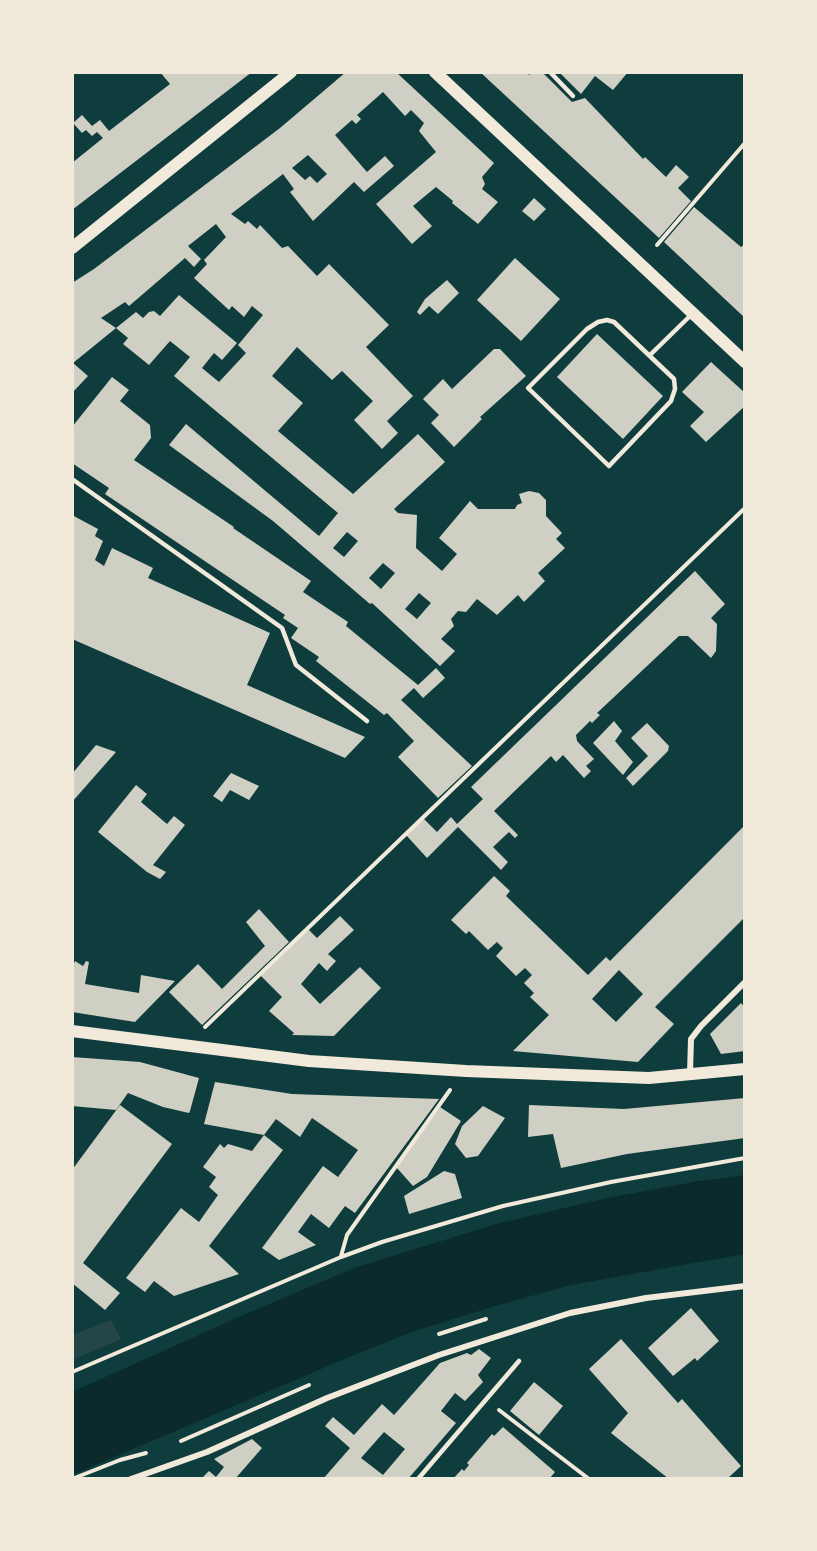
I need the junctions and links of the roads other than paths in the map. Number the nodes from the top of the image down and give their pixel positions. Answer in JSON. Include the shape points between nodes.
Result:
{"nodes":[{"id":1,"x":291,"y":72,"type":"edge"},
{"id":2,"x":435,"y":72,"type":"edge"},
{"id":3,"x":550,"y":72,"type":"edge"},
{"id":4,"x":573,"y":96,"type":"dead end"},
{"id":5,"x":72,"y":248,"type":"edge"},
{"id":6,"x":692,"y":313,"type":"junction"},
{"id":7,"x":650,"y":355,"type":"junction"},
{"id":8,"x":745,"y":362,"type":"edge"},
{"id":9,"x":72,"y":479,"type":"edge"},
{"id":10,"x":367,"y":721,"type":"dead end"},
{"id":11,"x":745,"y":982,"type":"edge"},
{"id":12,"x":72,"y":1031,"type":"edge"},
{"id":13,"x":745,"y":1069,"type":"edge"},
{"id":14,"x":690,"y":1073,"type":"junction"},
{"id":15,"x":745,"y":1286,"type":"edge"},
{"id":16,"x":519,"y":1361,"type":"dead end"},
{"id":17,"x":131,"y":1479,"type":"edge"},
{"id":18,"x":418,"y":1479,"type":"edge"}],
"edges":[{"from":1,"to":5,"type":"main road"},
{"from":2,"to":6,"type":"main road"},
{"from":3,"to":4,"type":"lane"},
{"from":6,"to":7,"type":"lane"},
{"from":6,"to":8,"type":"main road"},
{"from":7,"to":7,"type":"lane","via":[[674,379],[671,401],[609,466],[528,388],[598,322],[614,322]]},
{"from":9,"to":10,"type":"lane","via":[[282,628],[296,665]]},
{"from":11,"to":14,"type":"street","via":[[691,1039]]},
{"from":12,"to":14,"type":"main road","via":[[309,1061],[649,1078]]},
{"from":13,"to":14,"type":"main road"},
{"from":15,"to":17,"type":"street","via":[[646,1298],[570,1313],[409,1366],[174,1465]]},
{"from":16,"to":18,"type":"lane"}]}
